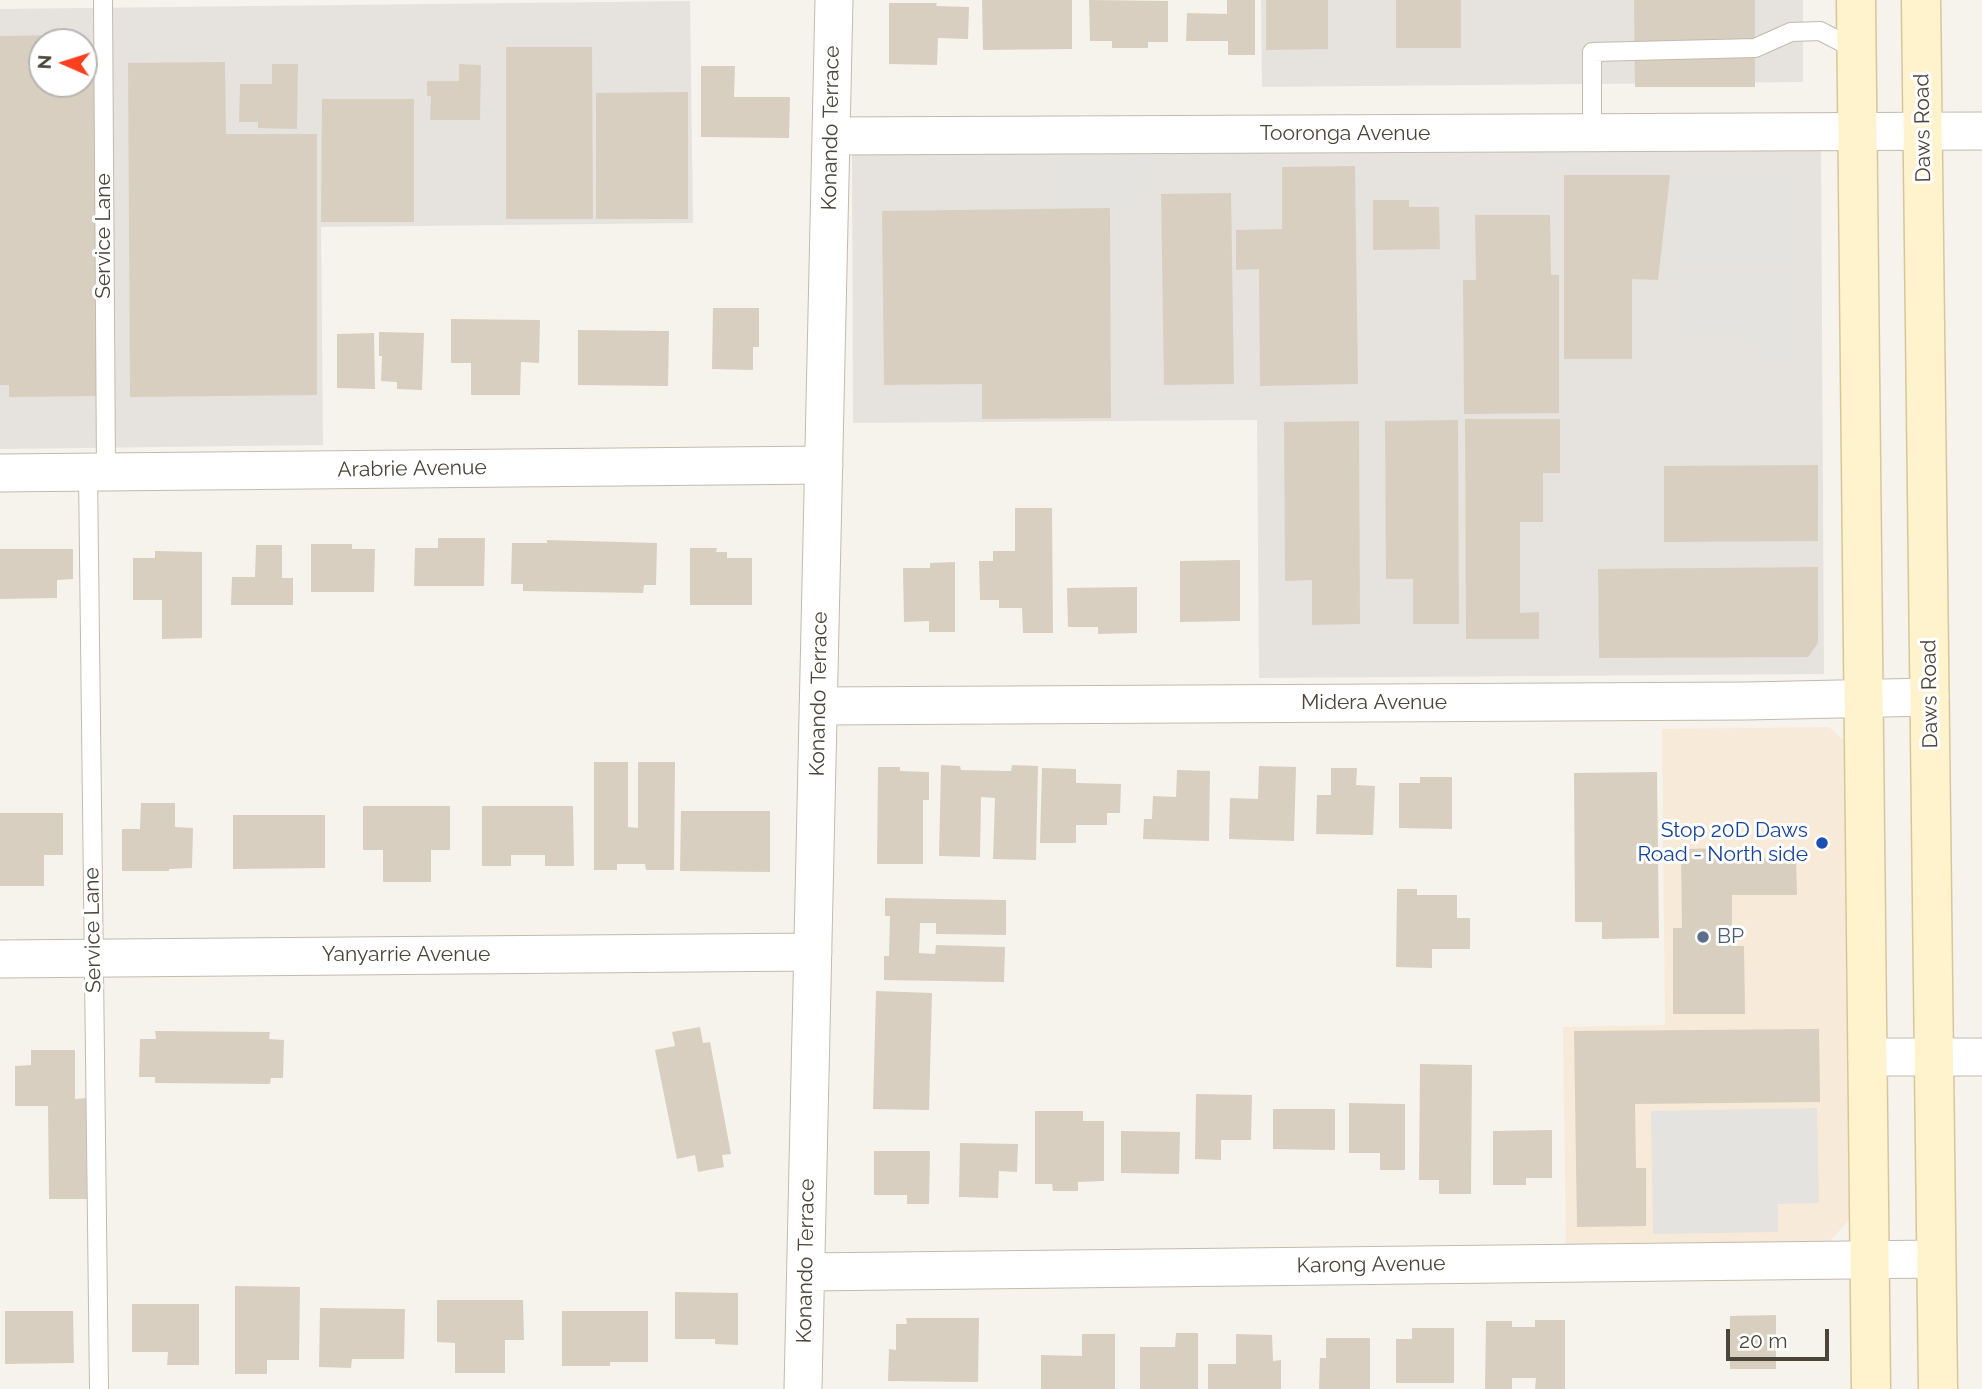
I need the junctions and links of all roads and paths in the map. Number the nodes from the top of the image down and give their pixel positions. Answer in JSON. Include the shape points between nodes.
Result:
{"nodes":[{"id":1,"x":103,"y":0,"type":"edge"},
{"id":2,"x":834,"y":0,"type":"edge"},
{"id":3,"x":1856,"y":0,"type":"edge"},
{"id":4,"x":1921,"y":0,"type":"edge"},
{"id":5,"x":1857,"y":50,"type":"junction"},
{"id":6,"x":1923,"y":131,"type":"junction"},
{"id":7,"x":1982,"y":131,"type":"edge"},
{"id":8,"x":1858,"y":132,"type":"junction"},
{"id":9,"x":1592,"y":133,"type":"junction"},
{"id":10,"x":831,"y":136,"type":"junction"},
{"id":11,"x":824,"y":465,"type":"junction"},
{"id":12,"x":97,"y":472,"type":"junction"},
{"id":13,"x":0,"y":473,"type":"edge"},
{"id":14,"x":1930,"y":697,"type":"junction"},
{"id":15,"x":1864,"y":699,"type":"junction"},
{"id":16,"x":818,"y":706,"type":"junction"},
{"id":17,"x":813,"y":953,"type":"junction"},
{"id":18,"x":94,"y":957,"type":"junction"},
{"id":19,"x":0,"y":959,"type":"edge"},
{"id":20,"x":1982,"y":1057,"type":"edge"},
{"id":21,"x":1867,"y":1058,"type":"junction"},
{"id":22,"x":1934,"y":1058,"type":"junction"},
{"id":23,"x":1936,"y":1259,"type":"junction"},
{"id":24,"x":1870,"y":1260,"type":"junction"},
{"id":25,"x":806,"y":1272,"type":"junction"},
{"id":26,"x":99,"y":1389,"type":"edge"},
{"id":27,"x":803,"y":1389,"type":"edge"},
{"id":28,"x":1871,"y":1389,"type":"edge"},
{"id":29,"x":1938,"y":1389,"type":"edge"}],
"edges":[{"from":1,"to":12,"type":"lane","name":"Service Lane"},
{"from":2,"to":10,"type":"street","name":"Konando Terrace"},
{"from":3,"to":5,"type":"main road"},
{"from":4,"to":6,"type":"main road","name":"Daws Road"},
{"from":5,"to":8,"type":"main road"},
{"from":5,"to":9,"type":"lane","via":[[1812,31],[1791,32],[1755,48],[1592,52]]},
{"from":6,"to":7,"type":"street","name":"Tooronga Avenue"},
{"from":6,"to":8,"type":"street","name":"Tooronga Avenue"},
{"from":6,"to":14,"type":"main road","name":"Daws Road"},
{"from":8,"to":9,"type":"street","name":"Tooronga Avenue"},
{"from":8,"to":15,"type":"main road"},
{"from":9,"to":10,"type":"street","name":"Tooronga Avenue"},
{"from":10,"to":11,"type":"street","name":"Konando Terrace"},
{"from":11,"to":12,"type":"street","name":"Arabrie Avenue"},
{"from":11,"to":16,"type":"street","name":"Konando Terrace"},
{"from":12,"to":13,"type":"street","name":"Arabrie Avenue"},
{"from":12,"to":18,"type":"lane","name":"Service Lane"},
{"from":14,"to":15,"type":"street","name":"Midera Avenue"},
{"from":14,"to":22,"type":"main road","name":"Daws Road"},
{"from":15,"to":16,"type":"street","name":"Midera Avenue"},
{"from":15,"to":21,"type":"main road"},
{"from":16,"to":17,"type":"street","name":"Konando Terrace"},
{"from":17,"to":18,"type":"street","name":"Yanyarrie Avenue"},
{"from":17,"to":25,"type":"street","name":"Konando Terrace"},
{"from":18,"to":19,"type":"street","name":"Yanyarrie Avenue"},
{"from":18,"to":26,"type":"lane","name":"Service Lane"},
{"from":20,"to":22,"type":"street"},
{"from":21,"to":22,"type":"street"},
{"from":21,"to":24,"type":"main road"},
{"from":22,"to":23,"type":"main road","name":"Daws Road"},
{"from":23,"to":24,"type":"street","name":"Karong Avenue"},
{"from":23,"to":29,"type":"main road","name":"Daws Road"},
{"from":24,"to":25,"type":"street","name":"Karong Avenue"},
{"from":24,"to":28,"type":"main road"},
{"from":25,"to":27,"type":"street","name":"Konando Terrace"}]}
